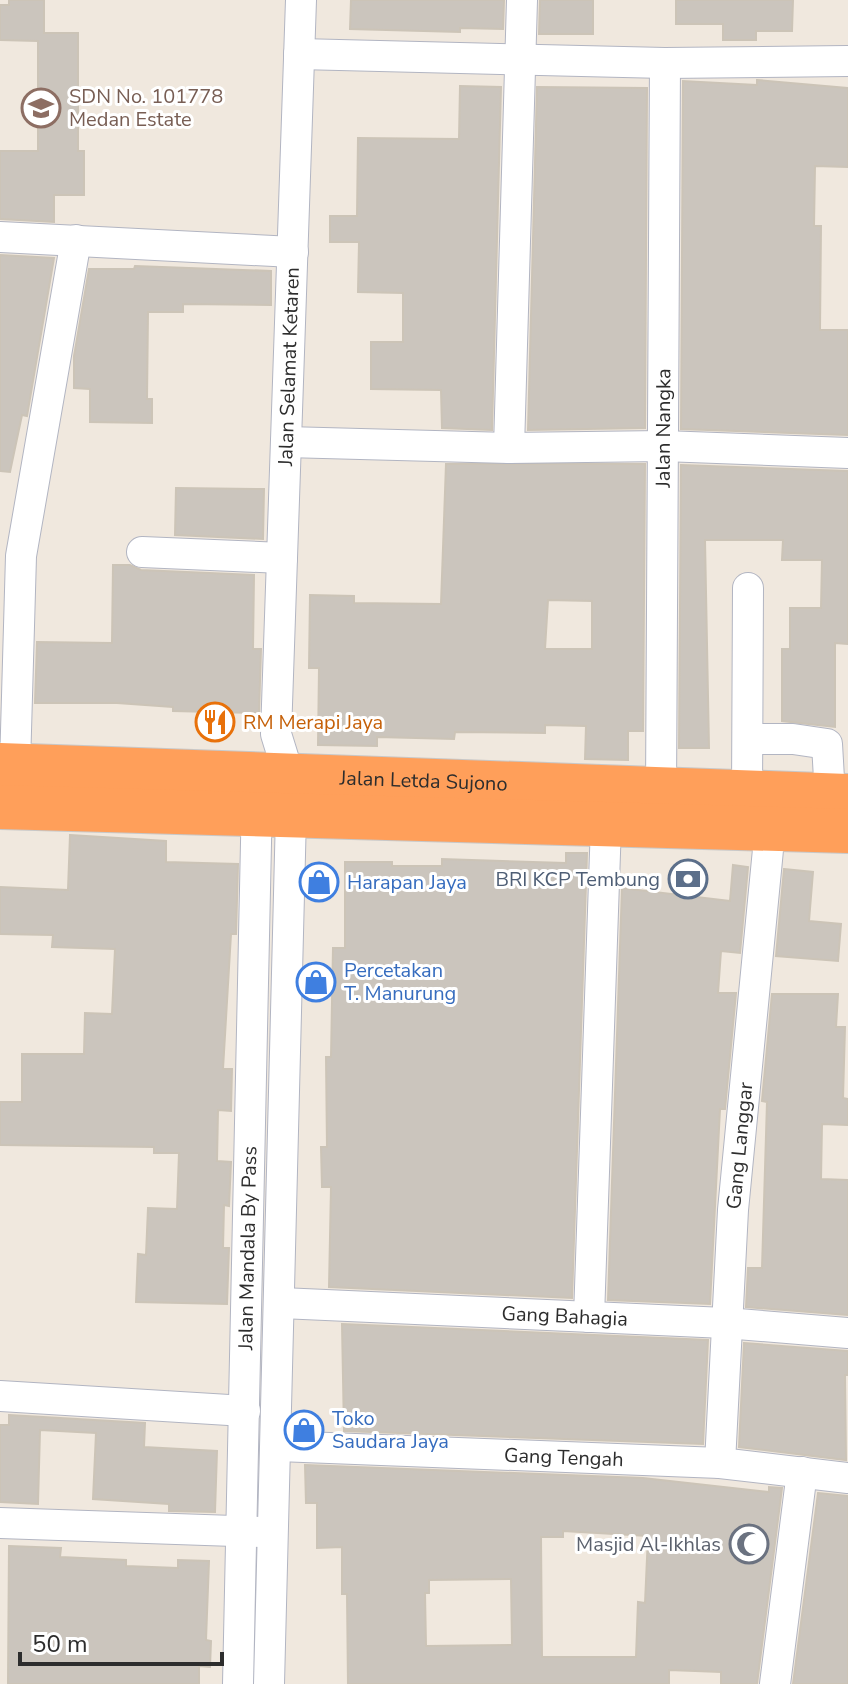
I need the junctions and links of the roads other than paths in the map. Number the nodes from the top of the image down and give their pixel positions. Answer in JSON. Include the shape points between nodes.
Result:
{"nodes":[{"id":1,"x":301,"y":0,"type":"edge"},
{"id":2,"x":522,"y":0,"type":"edge"},
{"id":3,"x":299,"y":54,"type":"junction"},
{"id":4,"x":520,"y":60,"type":"junction"},
{"id":5,"x":848,"y":61,"type":"edge"},
{"id":6,"x":665,"y":63,"type":"junction"},
{"id":7,"x":0,"y":237,"type":"edge"},
{"id":8,"x":76,"y":240,"type":"junction"},
{"id":9,"x":293,"y":252,"type":"junction"},
{"id":10,"x":286,"y":442,"type":"junction"},
{"id":11,"x":663,"y":446,"type":"junction"},
{"id":12,"x":509,"y":448,"type":"junction"},
{"id":13,"x":848,"y":453,"type":"edge"},
{"id":14,"x":142,"y":552,"type":"dead end"},
{"id":15,"x":282,"y":558,"type":"junction"},
{"id":16,"x":748,"y":588,"type":"dead end"},
{"id":17,"x":748,"y":739,"type":"junction"},
{"id":18,"x":8,"y":765,"type":"edge"},
{"id":19,"x":661,"y":792,"type":"junction"},
{"id":20,"x":274,"y":795,"type":"junction"},
{"id":21,"x":0,"y":807,"type":"edge"},
{"id":22,"x":842,"y":808,"type":"edge"},
{"id":23,"x":759,"y":811,"type":"junction"},
{"id":24,"x":606,"y":824,"type":"junction"},
{"id":25,"x":281,"y":1303,"type":"junction"},
{"id":26,"x":589,"y":1317,"type":"junction"},
{"id":27,"x":725,"y":1323,"type":"junction"},
{"id":28,"x":848,"y":1333,"type":"edge"},
{"id":29,"x":0,"y":1396,"type":"edge"},
{"id":30,"x":245,"y":1411,"type":"junction"},
{"id":31,"x":278,"y":1446,"type":"junction"},
{"id":32,"x":720,"y":1463,"type":"junction"},
{"id":33,"x":802,"y":1472,"type":"junction"},
{"id":34,"x":848,"y":1478,"type":"edge"},
{"id":35,"x":0,"y":1523,"type":"edge"},
{"id":36,"x":243,"y":1532,"type":"junction"},
{"id":37,"x":276,"y":1533,"type":"junction"},
{"id":38,"x":238,"y":1684,"type":"edge"},
{"id":39,"x":269,"y":1684,"type":"edge"},
{"id":40,"x":775,"y":1684,"type":"edge"}],
"edges":[{"from":1,"to":3,"type":"street","name":"Jalan Selamat Ketaren"},
{"from":2,"to":4,"type":"street"},
{"from":3,"to":4,"type":"street"},
{"from":3,"to":9,"type":"street","name":"Jalan Selamat Ketaren"},
{"from":4,"to":6,"type":"street"},
{"from":4,"to":12,"type":"street"},
{"from":5,"to":6,"type":"street"},
{"from":6,"to":11,"type":"street","name":"Jalan Nangka"},
{"from":7,"to":8,"type":"street"},
{"from":8,"to":9,"type":"street"},
{"from":8,"to":18,"type":"street","via":[[21,556]]},
{"from":9,"to":10,"type":"street","name":"Jalan Selamat Ketaren"},
{"from":10,"to":12,"type":"street"},
{"from":10,"to":15,"type":"street","name":"Jalan Selamat Ketaren"},
{"from":11,"to":12,"type":"street"},
{"from":11,"to":13,"type":"street"},
{"from":11,"to":19,"type":"street","name":"Jalan Nangka"},
{"from":14,"to":15,"type":"street"},
{"from":15,"to":20,"type":"street","name":"Jalan Selamat Ketaren"},
{"from":16,"to":17,"type":"street","name":"Gang Langgar"},
{"from":17,"to":22,"type":"street","via":[[827,744]]},
{"from":17,"to":23,"type":"street","name":"Gang Langgar"},
{"from":18,"to":20,"type":"highway","name":"Jalan Letda Sujono"},
{"from":19,"to":20,"type":"highway","name":"Jalan Letda Sujono"},
{"from":19,"to":23,"type":"highway","name":"Jalan Letda Sujono"},
{"from":20,"to":21,"type":"highway","name":"Jalan Letda Sujono"},
{"from":20,"to":24,"type":"highway","name":"Jalan Letda Sujono"},
{"from":20,"to":25,"type":"street","name":"Jalan Mandala By Pass"},
{"from":20,"to":30,"type":"street","name":"Jalan Mandala By Pass"},
{"from":22,"to":23,"type":"highway","name":"Jalan Letda Sujono"},
{"from":23,"to":24,"type":"highway","name":"Jalan Letda Sujono"},
{"from":23,"to":27,"type":"street","name":"Gang Langgar"},
{"from":24,"to":26,"type":"street"},
{"from":25,"to":26,"type":"street","name":"Gang Bahagia"},
{"from":25,"to":31,"type":"street","name":"Jalan Mandala By Pass"},
{"from":26,"to":27,"type":"street","name":"Gang Bahagia"},
{"from":27,"to":28,"type":"street","name":"Gang Bahagia"},
{"from":27,"to":32,"type":"street","name":"Gang Langgar"},
{"from":29,"to":30,"type":"street"},
{"from":30,"to":36,"type":"street","name":"Jalan Mandala By Pass"},
{"from":31,"to":32,"type":"street","name":"Gang Tengah"},
{"from":31,"to":37,"type":"street","name":"Jalan Mandala By Pass"},
{"from":32,"to":33,"type":"street","name":"Gang Tengah"},
{"from":33,"to":34,"type":"street","name":"Gang Tengah"},
{"from":33,"to":40,"type":"street"},
{"from":35,"to":36,"type":"street"},
{"from":36,"to":37,"type":"street"},
{"from":36,"to":38,"type":"street","name":"Jalan Mandala By Pass"},
{"from":37,"to":39,"type":"street","name":"Jalan Mandala By Pass"}]}
